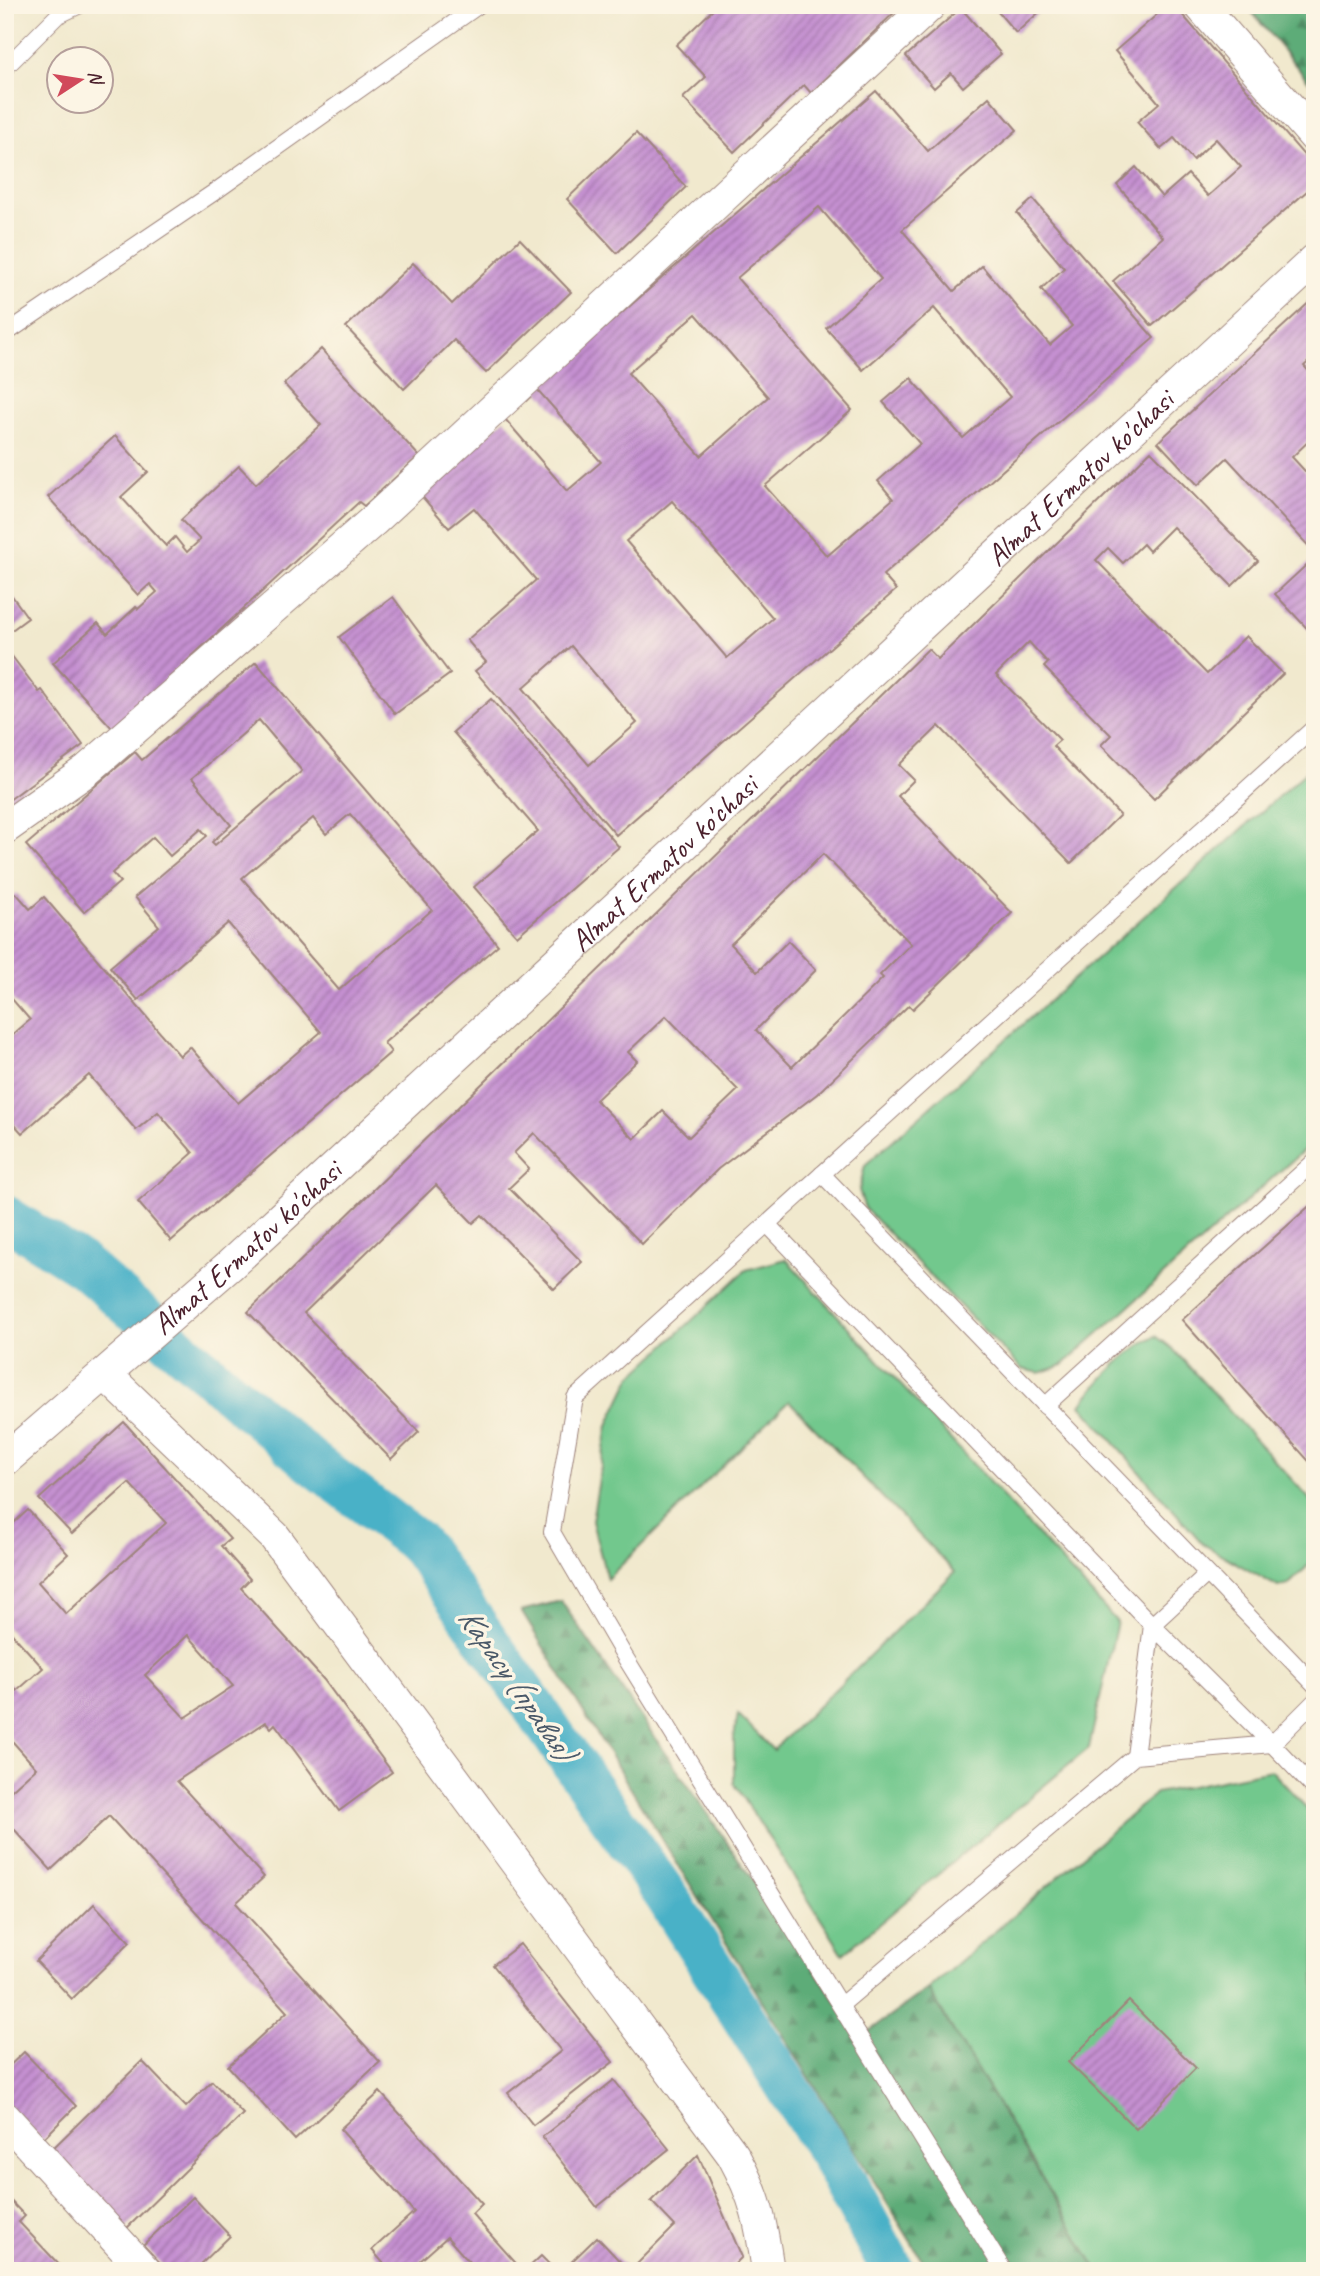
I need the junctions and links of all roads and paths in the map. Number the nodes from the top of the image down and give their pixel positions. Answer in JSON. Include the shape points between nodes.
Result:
{"nodes":[{"id":1,"x":80,"y":5,"type":"edge"},
{"id":2,"x":479,"y":5,"type":"edge"},
{"id":3,"x":930,"y":5,"type":"edge"},
{"id":4,"x":1200,"y":5,"type":"edge"},
{"id":5,"x":5,"y":68,"type":"edge"},
{"id":6,"x":1315,"y":137,"type":"edge"},
{"id":7,"x":1315,"y":260,"type":"edge"},
{"id":8,"x":5,"y":334,"type":"edge"},
{"id":9,"x":1315,"y":727,"type":"edge"},
{"id":10,"x":5,"y":828,"type":"edge"},
{"id":11,"x":1315,"y":1161,"type":"edge"},
{"id":12,"x":822,"y":1174,"type":"junction"},
{"id":13,"x":767,"y":1224,"type":"junction"},
{"id":14,"x":111,"y":1368,"type":"junction"},
{"id":15,"x":1045,"y":1406,"type":"junction"},
{"id":16,"x":5,"y":1460,"type":"edge"},
{"id":17,"x":1207,"y":1574,"type":"junction"},
{"id":18,"x":1152,"y":1625,"type":"junction"},
{"id":19,"x":1315,"y":1685,"type":"edge"},
{"id":20,"x":1315,"y":1701,"type":"edge"},
{"id":21,"x":1272,"y":1744,"type":"junction"},
{"id":22,"x":1135,"y":1756,"type":"junction"},
{"id":23,"x":1315,"y":1788,"type":"edge"},
{"id":24,"x":841,"y":2005,"type":"junction"},
{"id":25,"x":5,"y":2118,"type":"edge"},
{"id":26,"x":145,"y":2271,"type":"edge"},
{"id":27,"x":768,"y":2271,"type":"edge"},
{"id":28,"x":1004,"y":2271,"type":"edge"}],
"edges":[{"from":1,"to":5,"type":"lane","via":[[57,16]]},
{"from":2,"to":8,"type":"lane"},
{"from":3,"to":10,"type":"street","via":[[373,521],[87,770]]},
{"from":4,"to":6,"type":"street"},
{"from":7,"to":14,"type":"street","name":"Almat Ermatov ko'chasi","via":[[229,1266]]},
{"from":9,"to":12,"type":"lane"},
{"from":11,"to":15,"type":"lane"},
{"from":12,"to":13,"type":"lane"},
{"from":12,"to":15,"type":"lane"},
{"from":13,"to":18,"type":"lane"},
{"from":13,"to":24,"type":"lane","via":[[575,1398],[552,1532]]},
{"from":14,"to":16,"type":"street","name":"Almat Ermatov ko'chasi"},
{"from":14,"to":27,"type":"street","via":[[274,1536],[733,2155],[751,2186],[761,2219]]},
{"from":15,"to":17,"type":"lane"},
{"from":17,"to":18,"type":"lane"},
{"from":17,"to":19,"type":"lane"},
{"from":18,"to":21,"type":"lane"},
{"from":18,"to":22,"type":"lane"},
{"from":20,"to":21,"type":"lane"},
{"from":21,"to":22,"type":"lane"},
{"from":21,"to":23,"type":"lane"},
{"from":22,"to":24,"type":"lane"},
{"from":24,"to":28,"type":"lane"},
{"from":25,"to":26,"type":"street"}]}
